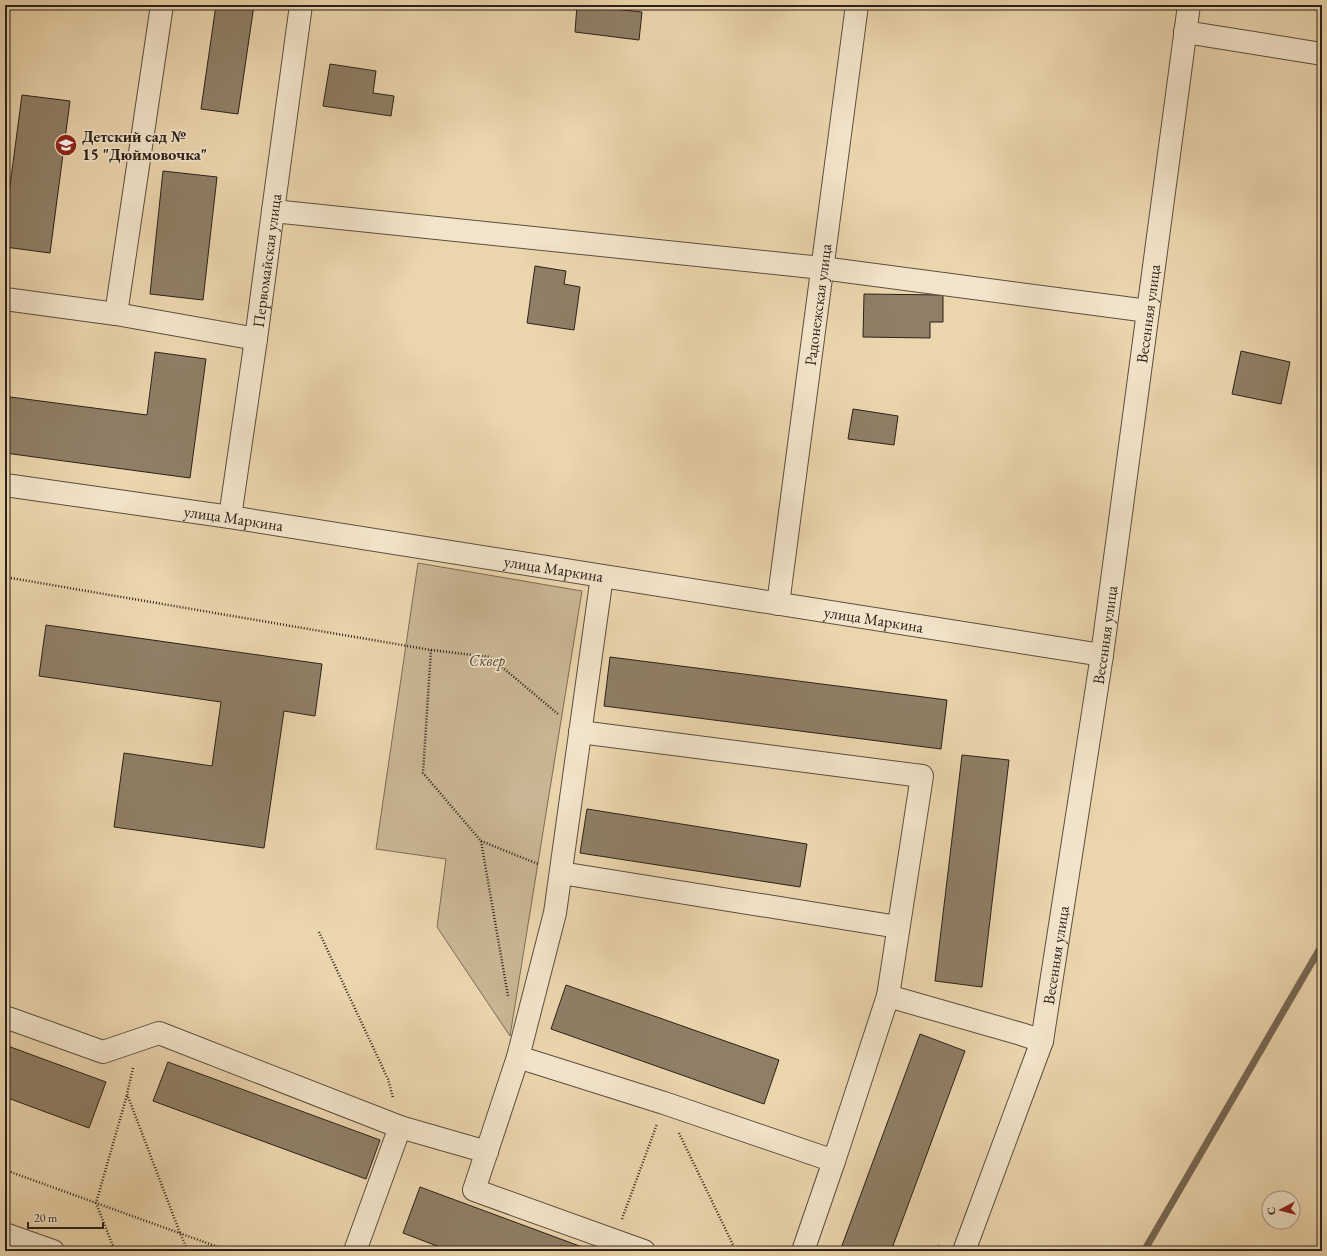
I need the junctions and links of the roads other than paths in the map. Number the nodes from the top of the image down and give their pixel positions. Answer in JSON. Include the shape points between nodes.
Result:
{"nodes":[{"id":1,"x":162,"y":5,"type":"edge"},
{"id":2,"x":301,"y":5,"type":"edge"},
{"id":3,"x":857,"y":5,"type":"edge"},
{"id":4,"x":1189,"y":5,"type":"edge"},
{"id":5,"x":1185,"y":32,"type":"junction"},
{"id":6,"x":1322,"y":54,"type":"edge"},
{"id":7,"x":273,"y":211,"type":"junction"},
{"id":8,"x":822,"y":268,"type":"junction"},
{"id":9,"x":5,"y":299,"type":"edge"},
{"id":10,"x":1148,"y":310,"type":"junction"},
{"id":11,"x":116,"y":314,"type":"junction"},
{"id":12,"x":256,"y":339,"type":"junction"},
{"id":13,"x":5,"y":485,"type":"edge"},
{"id":14,"x":230,"y":517,"type":"junction"},
{"id":15,"x":602,"y":576,"type":"junction"},
{"id":16,"x":778,"y":604,"type":"junction"},
{"id":17,"x":1102,"y":655,"type":"junction"},
{"id":18,"x":580,"y":732,"type":"junction"},
{"id":19,"x":561,"y":873,"type":"junction"},
{"id":20,"x":898,"y":927,"type":"junction"},
{"id":21,"x":888,"y":996,"type":"junction"},
{"id":22,"x":5,"y":1017,"type":"edge"},
{"id":23,"x":1042,"y":1041,"type":"junction"},
{"id":24,"x":518,"y":1057,"type":"junction"},
{"id":25,"x":400,"y":1128,"type":"junction"},
{"id":26,"x":487,"y":1152,"type":"junction"},
{"id":27,"x":834,"y":1160,"type":"junction"},
{"id":28,"x":5,"y":1234,"type":"edge"},
{"id":29,"x":53,"y":1251,"type":"edge"},
{"id":30,"x":354,"y":1251,"type":"edge"},
{"id":31,"x":644,"y":1251,"type":"edge"},
{"id":32,"x":803,"y":1251,"type":"edge"},
{"id":33,"x":964,"y":1251,"type":"edge"}],
"edges":[{"from":1,"to":11,"type":"street"},
{"from":2,"to":7,"type":"street","name":"Первомайская улица"},
{"from":3,"to":8,"type":"street","name":"Радонежская улица"},
{"from":4,"to":5,"type":"street","name":"Весенняя улица"},
{"from":5,"to":6,"type":"street"},
{"from":5,"to":10,"type":"street","name":"Весенняя улица"},
{"from":7,"to":8,"type":"street"},
{"from":7,"to":12,"type":"street","name":"Первомайская улица"},
{"from":8,"to":10,"type":"street"},
{"from":8,"to":16,"type":"street","name":"Радонежская улица"},
{"from":9,"to":11,"type":"street"},
{"from":10,"to":17,"type":"street","name":"Весенняя улица"},
{"from":11,"to":12,"type":"street"},
{"from":12,"to":14,"type":"street","name":"Первомайская улица"},
{"from":13,"to":14,"type":"street","name":"улица Маркина"},
{"from":14,"to":15,"type":"street","name":"улица Маркина"},
{"from":15,"to":16,"type":"street","name":"улица Маркина"},
{"from":15,"to":18,"type":"street"},
{"from":16,"to":17,"type":"street","name":"улица Маркина"},
{"from":17,"to":23,"type":"street","name":"Весенняя улица"},
{"from":18,"to":19,"type":"street"},
{"from":18,"to":20,"type":"street","via":[[922,776]]},
{"from":19,"to":20,"type":"street"},
{"from":19,"to":24,"type":"street","via":[[555,912]]},
{"from":20,"to":21,"type":"street"},
{"from":21,"to":23,"type":"street"},
{"from":21,"to":27,"type":"street"},
{"from":22,"to":25,"type":"street","via":[[103,1052],[159,1033]]},
{"from":23,"to":33,"type":"street","name":"Весенняя улица"},
{"from":24,"to":26,"type":"street"},
{"from":24,"to":27,"type":"street"},
{"from":25,"to":26,"type":"street"},
{"from":25,"to":30,"type":"street"},
{"from":26,"to":31,"type":"street","via":[[474,1190]]},
{"from":27,"to":32,"type":"street"},
{"from":28,"to":29,"type":"street"}]}
